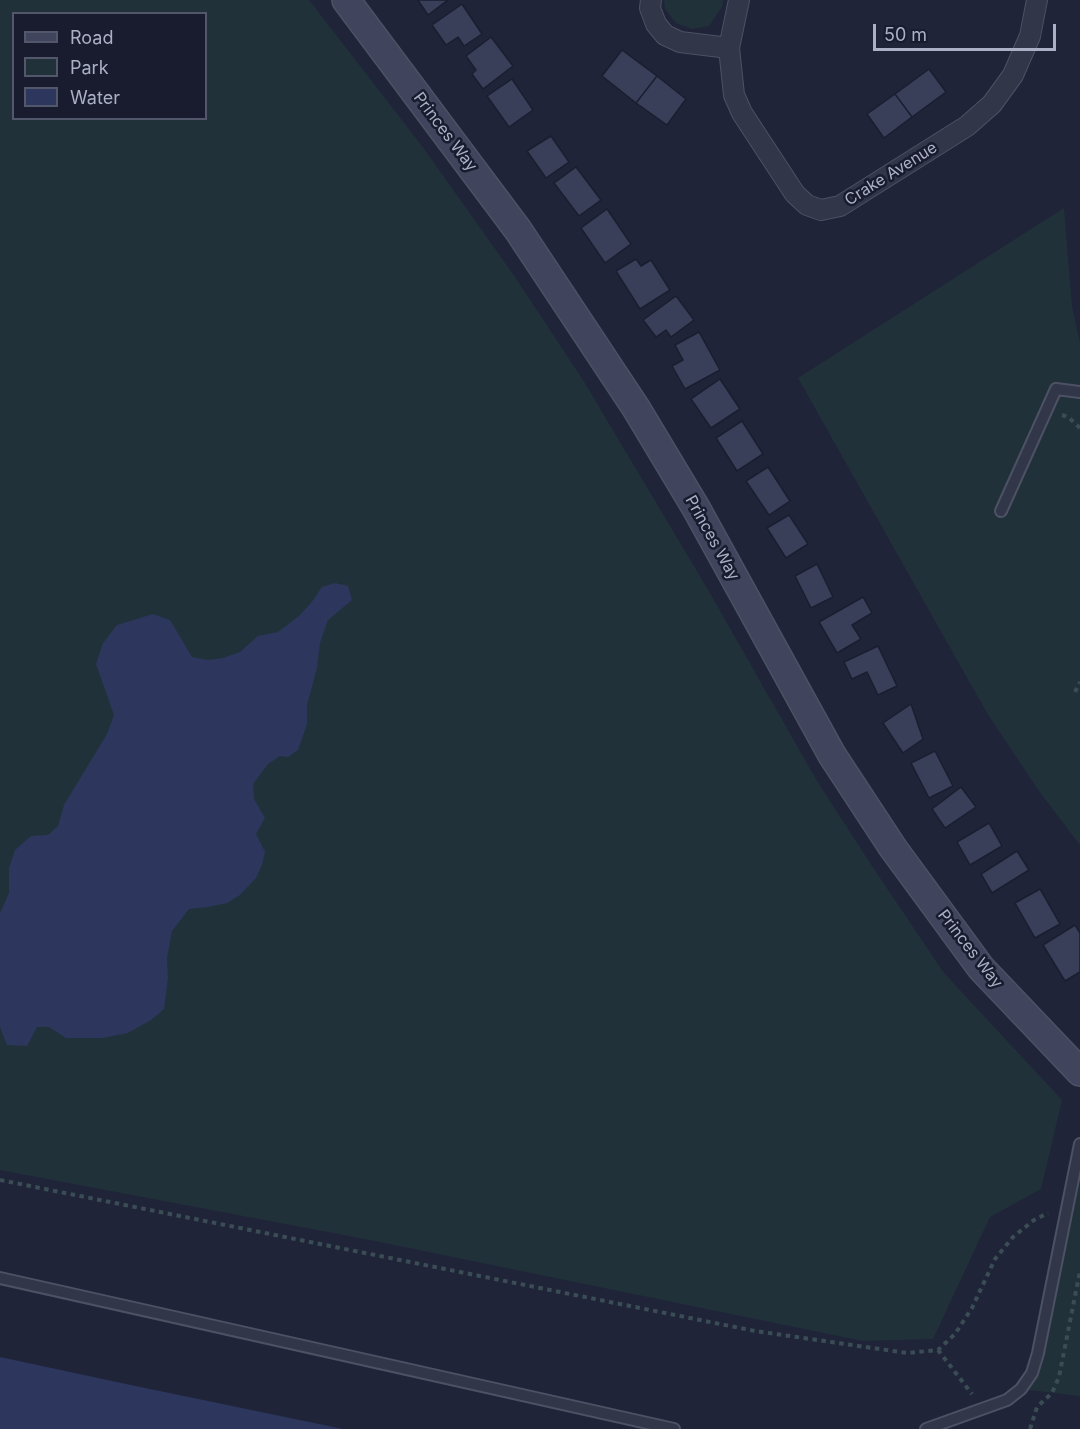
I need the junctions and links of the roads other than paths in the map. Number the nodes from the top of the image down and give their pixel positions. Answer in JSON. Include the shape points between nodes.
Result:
{"nodes":[{"id":1,"x":346,"y":0,"type":"edge"},
{"id":2,"x":651,"y":0,"type":"edge"},
{"id":3,"x":739,"y":0,"type":"edge"},
{"id":4,"x":1037,"y":0,"type":"edge"},
{"id":5,"x":729,"y":48,"type":"junction"},
{"id":6,"x":1080,"y":392,"type":"edge"},
{"id":7,"x":1001,"y":511,"type":"dead end"},
{"id":8,"x":1080,"y":1072,"type":"edge"},
{"id":9,"x":1080,"y":1144,"type":"edge"},
{"id":10,"x":0,"y":1278,"type":"edge"},
{"id":11,"x":674,"y":1429,"type":"edge"},
{"id":12,"x":926,"y":1429,"type":"edge"}],
"edges":[{"from":1,"to":8,"type":"street","name":"Princes Way","via":[[519,230],[636,408],[696,508],[832,755],[893,848],[981,968]]},
{"from":2,"to":5,"type":"street","via":[[656,24],[665,35],[680,42]]},
{"from":3,"to":5,"type":"street","name":"Crake Avenue"},
{"from":4,"to":5,"type":"street","name":"Crake Avenue","via":[[1030,36],[1013,75],[992,104],[967,126],[850,200],[821,210],[807,205],[795,194],[742,113],[734,95]]},
{"from":6,"to":7,"type":"lane","via":[[1056,389]]},
{"from":9,"to":12,"type":"lane","via":[[1032,1373],[1007,1400]]},
{"from":10,"to":11,"type":"lane"}]}
